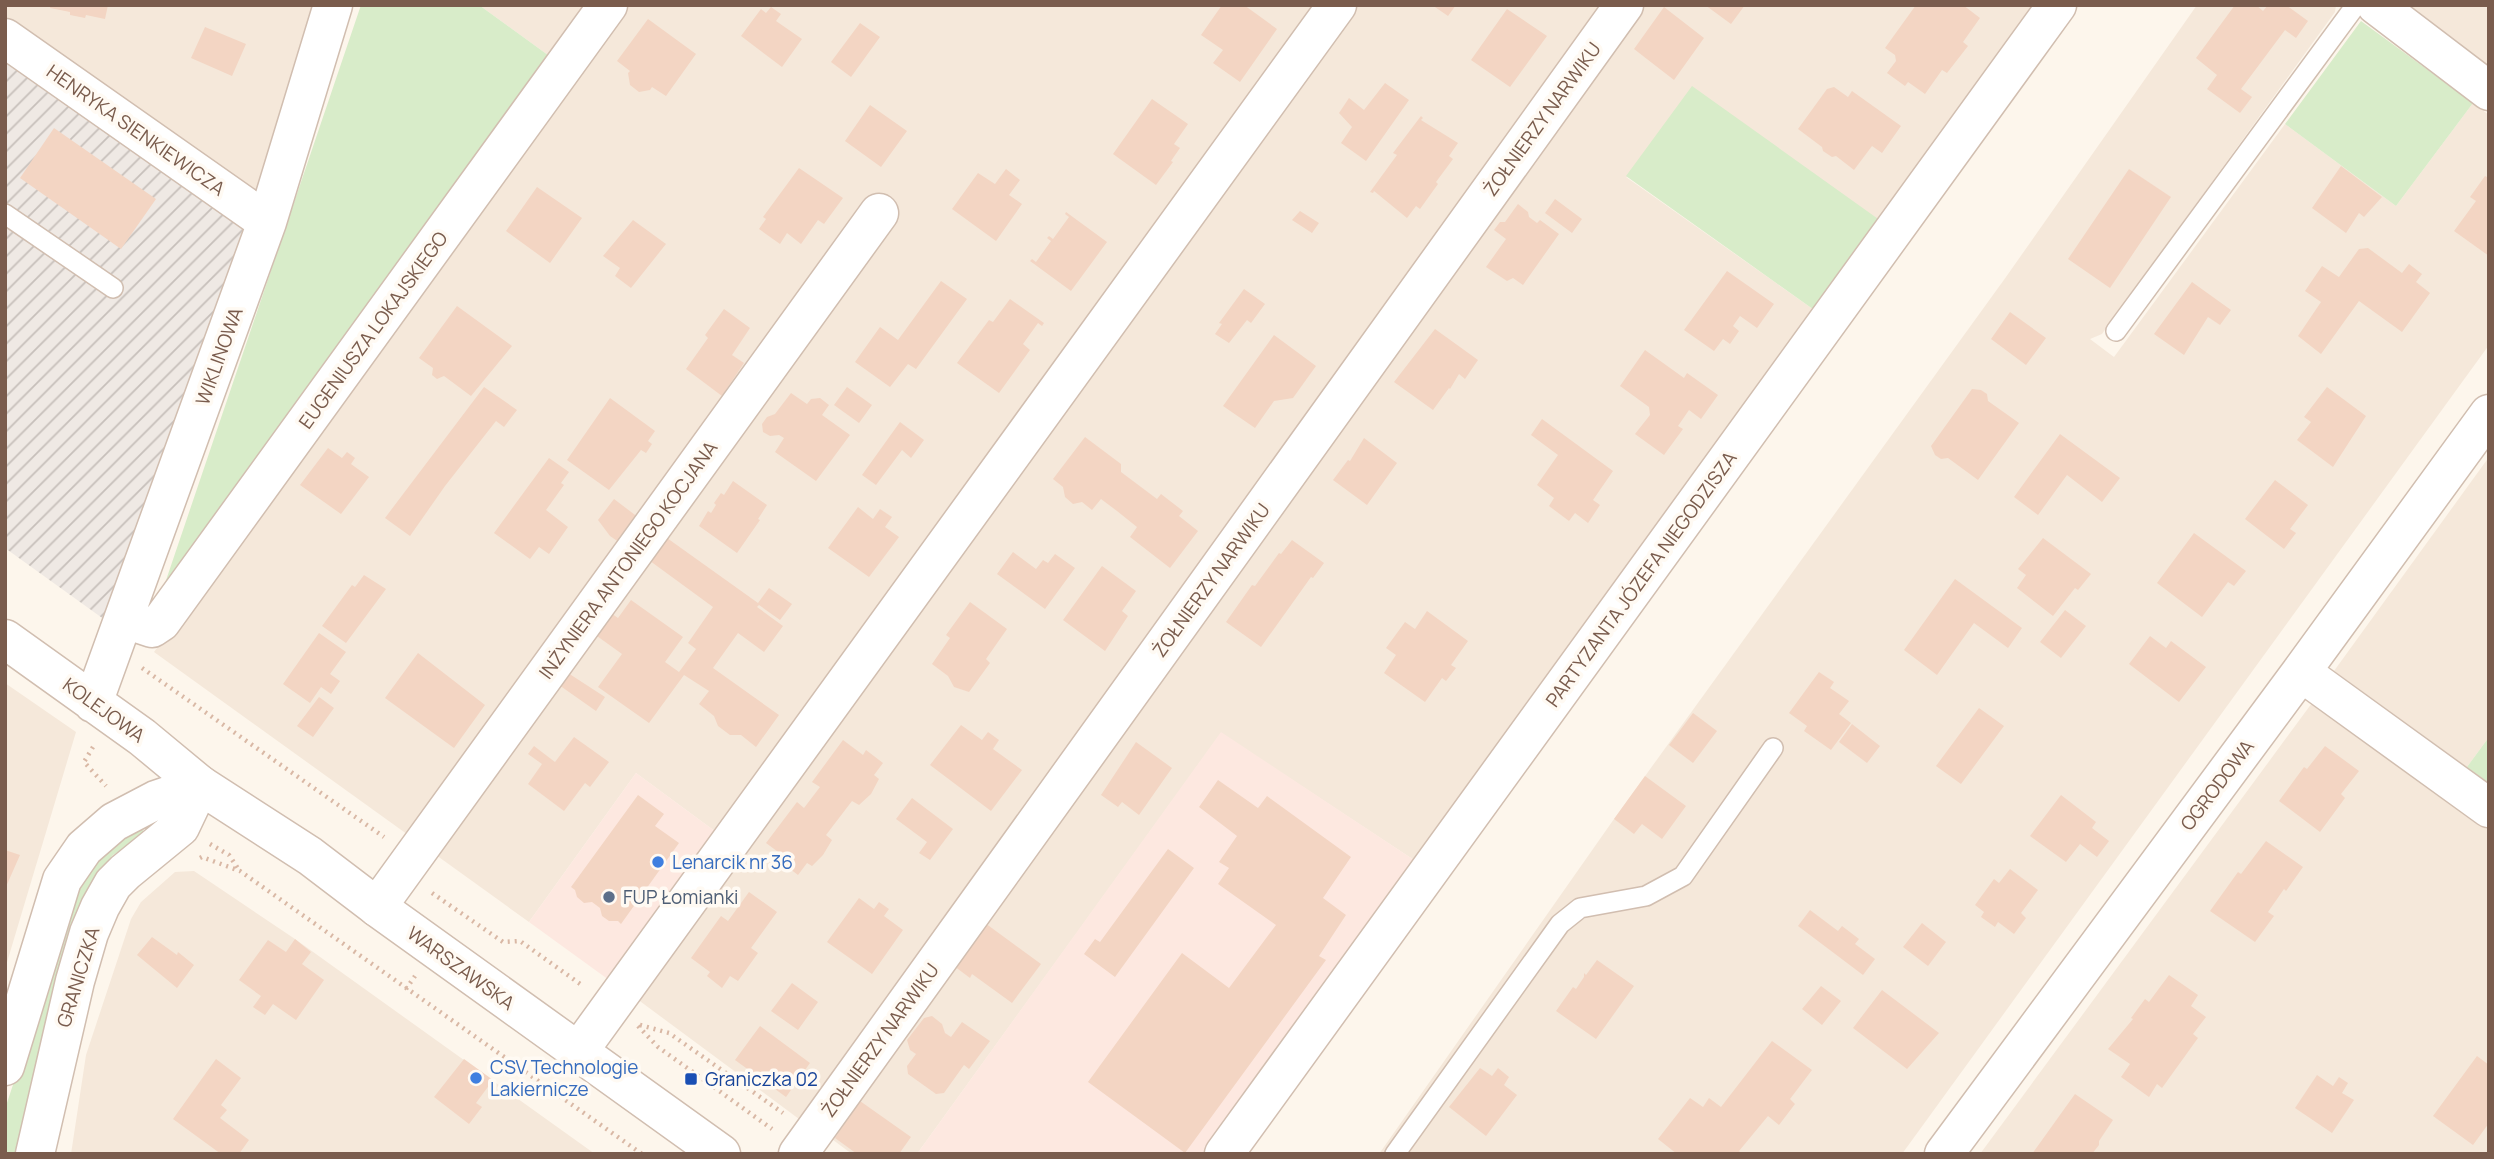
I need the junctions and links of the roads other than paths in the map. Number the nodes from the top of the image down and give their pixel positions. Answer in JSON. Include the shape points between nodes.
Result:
{"nodes":[{"id":1,"x":333,"y":5,"type":"edge"},
{"id":2,"x":608,"y":5,"type":"edge"},
{"id":3,"x":1337,"y":5,"type":"edge"},
{"id":4,"x":1624,"y":5,"type":"edge"},
{"id":5,"x":2057,"y":5,"type":"edge"},
{"id":6,"x":2356,"y":5,"type":"edge"},
{"id":7,"x":2376,"y":5,"type":"edge"},
{"id":8,"x":5,"y":38,"type":"edge"},
{"id":9,"x":2489,"y":91,"type":"edge"},
{"id":10,"x":879,"y":213,"type":"dead end"},
{"id":11,"x":5,"y":214,"type":"edge"},
{"id":12,"x":267,"y":222,"type":"junction"},
{"id":13,"x":113,"y":288,"type":"dead end"},
{"id":14,"x":2116,"y":331,"type":"dead end"},
{"id":15,"x":2489,"y":414,"type":"edge"},
{"id":16,"x":120,"y":634,"type":"junction"},
{"id":17,"x":8,"y":646,"type":"edge"},
{"id":18,"x":2301,"y":672,"type":"junction"},
{"id":19,"x":102,"y":710,"type":"junction"},
{"id":20,"x":1773,"y":748,"type":"dead end"},
{"id":21,"x":200,"y":785,"type":"junction"},
{"id":22,"x":2489,"y":808,"type":"edge"},
{"id":23,"x":377,"y":907,"type":"junction"},
{"id":24,"x":578,"y":1052,"type":"junction"},
{"id":25,"x":5,"y":1066,"type":"edge"},
{"id":26,"x":804,"y":1146,"type":"edge"},
{"id":27,"x":35,"y":1154,"type":"edge"},
{"id":28,"x":721,"y":1154,"type":"edge"},
{"id":29,"x":1224,"y":1154,"type":"edge"},
{"id":30,"x":1395,"y":1154,"type":"edge"},
{"id":31,"x":1944,"y":1154,"type":"edge"}],
"edges":[{"from":1,"to":12,"type":"street","name":"WIKLINOWA"},
{"from":2,"to":16,"type":"street","name":"EUGENIUSZA LOKAJSKIEGO","via":[[161,622]]},
{"from":3,"to":24,"type":"street","via":[[623,1015]]},
{"from":4,"to":26,"type":"street","name":"ŻOŁNIERZY NARWIKU"},
{"from":5,"to":29,"type":"street","name":"PARTYZANTA JÓZEFA NIEGODZISZA"},
{"from":6,"to":14,"type":"lane"},
{"from":7,"to":9,"type":"street"},
{"from":8,"to":12,"type":"street","name":"HENRYKA SIENKIEWICZA"},
{"from":10,"to":23,"type":"street","name":"INŻYNIERA ANTONIEGO KOCJANA"},
{"from":11,"to":13,"type":"lane"},
{"from":12,"to":16,"type":"street","name":"WIKLINOWA"},
{"from":15,"to":18,"type":"street","name":"OGRODOWA"},
{"from":16,"to":19,"type":"street","name":"WIKLINOWA"},
{"from":17,"to":19,"type":"street","name":"KOLEJOWA"},
{"from":18,"to":22,"type":"street"},
{"from":18,"to":31,"type":"street","name":"OGRODOWA"},
{"from":19,"to":21,"type":"street","name":"KOLEJOWA"},
{"from":20,"to":30,"type":"lane","via":[[1683,876],[1646,896],[1580,908],[1560,924]]},
{"from":21,"to":23,"type":"street","name":"WARSZAWSKA","via":[[310,856]]},
{"from":21,"to":25,"type":"street","via":[[156,800],[114,822],[84,848],[62,880]]},
{"from":21,"to":27,"type":"street","name":"GRANICZKA","via":[[180,827],[113,884],[100,907],[75,981]]},
{"from":23,"to":24,"type":"street","name":"WARSZAWSKA"},
{"from":24,"to":28,"type":"street","name":"WARSZAWSKA"}]}
